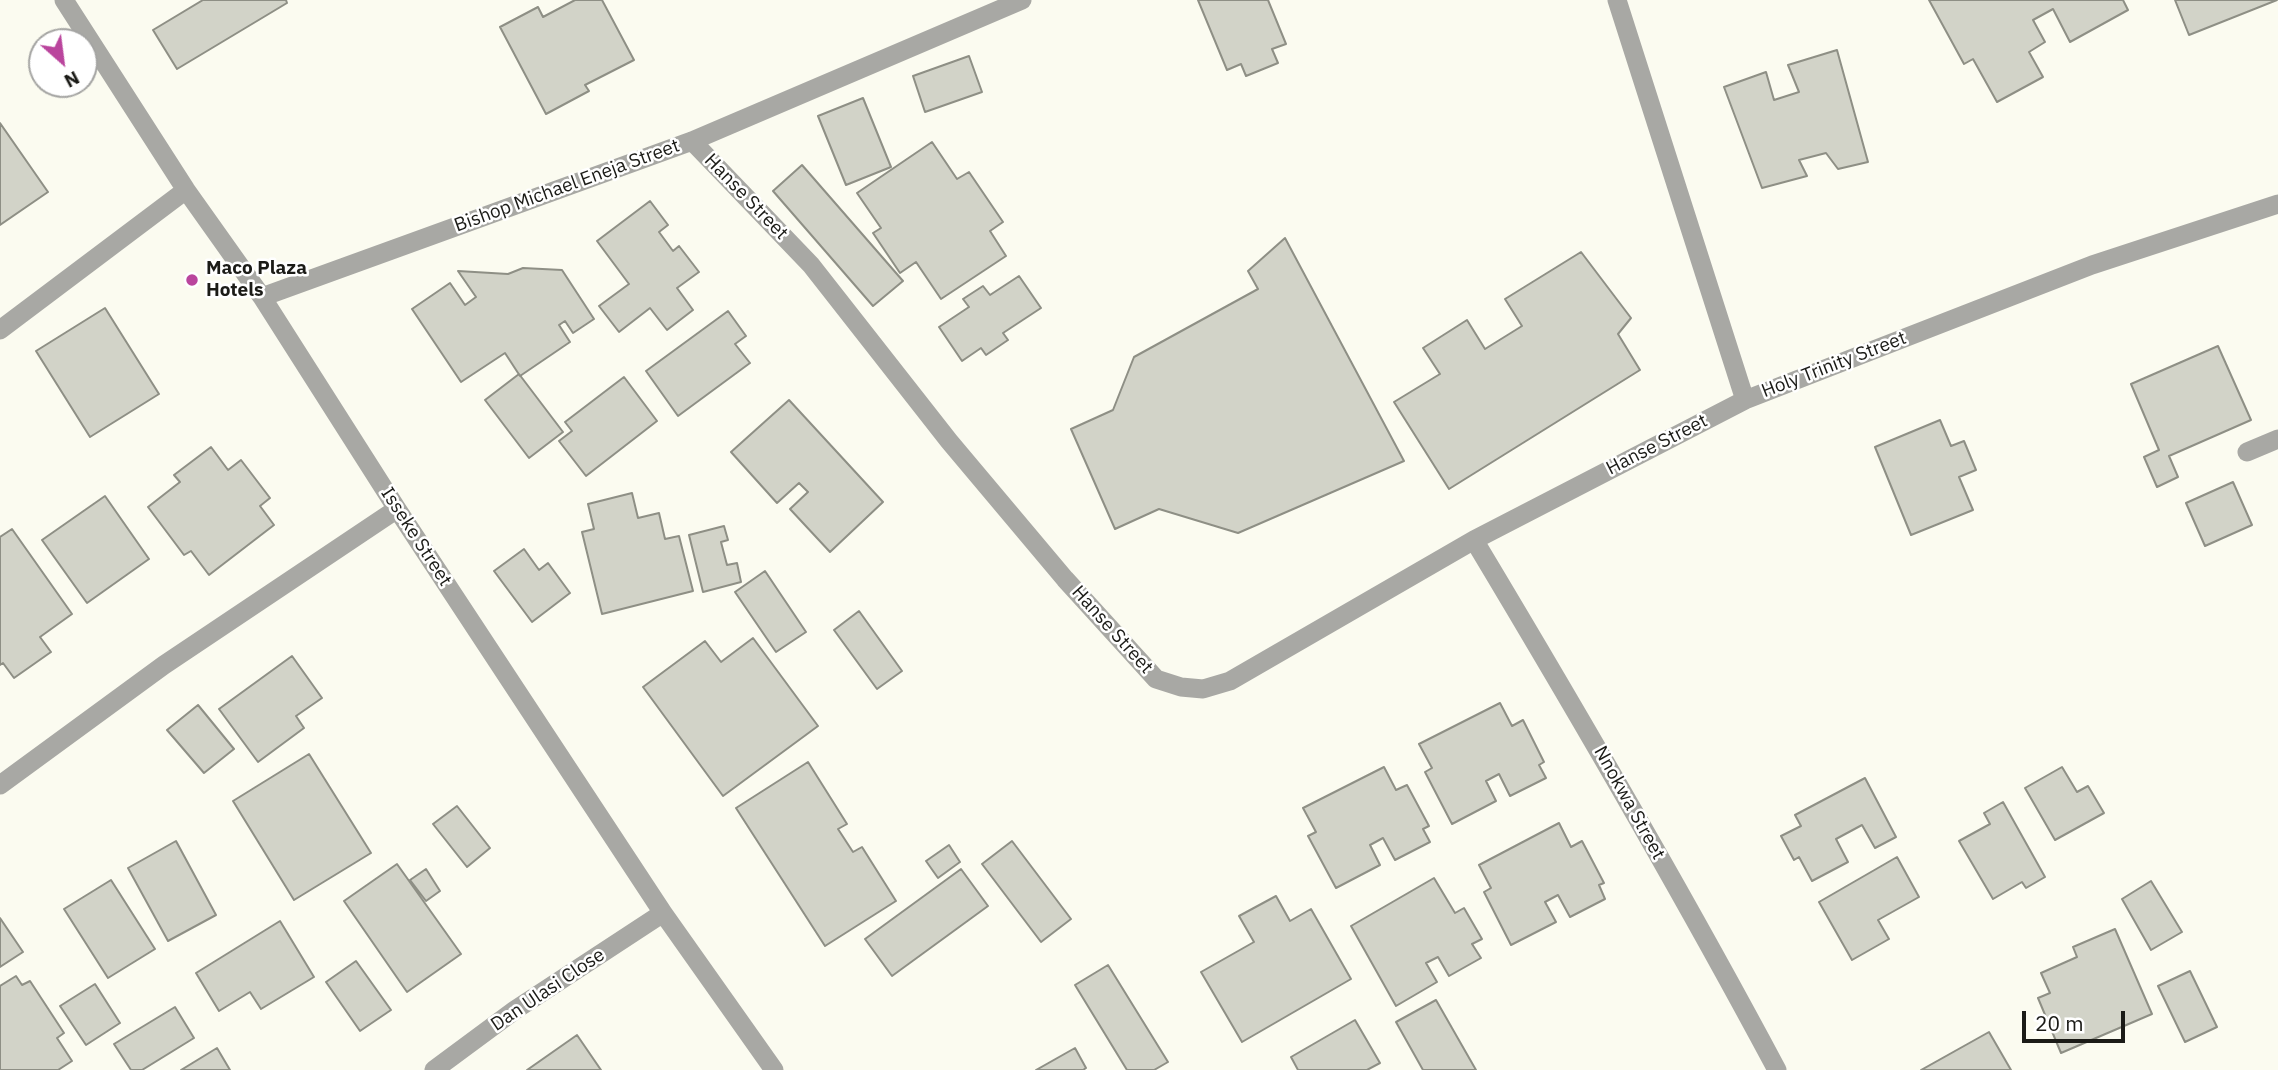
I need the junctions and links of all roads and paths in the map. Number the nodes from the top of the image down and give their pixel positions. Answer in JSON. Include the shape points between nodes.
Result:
{"nodes":[{"id":1,"x":64,"y":0,"type":"edge"},
{"id":2,"x":1022,"y":0,"type":"edge"},
{"id":3,"x":1617,"y":0,"type":"edge"},
{"id":4,"x":692,"y":141,"type":"junction"},
{"id":5,"x":186,"y":190,"type":"junction"},
{"id":6,"x":2278,"y":204,"type":"edge"},
{"id":7,"x":262,"y":297,"type":"junction"},
{"id":8,"x":0,"y":330,"type":"edge"},
{"id":9,"x":1745,"y":400,"type":"junction"},
{"id":10,"x":2278,"y":439,"type":"edge"},
{"id":11,"x":2247,"y":452,"type":"dead end"},
{"id":12,"x":397,"y":509,"type":"junction"},
{"id":13,"x":1474,"y":540,"type":"junction"},
{"id":14,"x":0,"y":785,"type":"edge"},
{"id":15,"x":663,"y":913,"type":"junction"},
{"id":16,"x":434,"y":1070,"type":"edge"},
{"id":17,"x":774,"y":1070,"type":"edge"},
{"id":18,"x":1777,"y":1070,"type":"edge"}],
"edges":[{"from":1,"to":5,"type":"street","name":"Isseke Street"},
{"from":2,"to":4,"type":"street","name":"Bishop Michael Eneja Street"},
{"from":3,"to":9,"type":"street","name":"Holy Trinity Street"},
{"from":4,"to":7,"type":"street","name":"Bishop Michael Eneja Street"},
{"from":4,"to":13,"type":"street","name":"Hanse Street","via":[[811,265],[949,441],[1156,679],[1203,689],[1230,681]]},
{"from":5,"to":7,"type":"street","name":"Isseke Street"},
{"from":5,"to":8,"type":"street"},
{"from":6,"to":9,"type":"street","name":"Holy Trinity Street","via":[[2091,265]]},
{"from":7,"to":12,"type":"street","name":"Isseke Street"},
{"from":9,"to":13,"type":"street","name":"Hanse Street"},
{"from":10,"to":11,"type":"street"},
{"from":12,"to":14,"type":"street","via":[[164,665]]},
{"from":12,"to":15,"type":"street","name":"Isseke Street"},
{"from":13,"to":18,"type":"street","name":"Nnokwa Street","via":[[1598,746]]},
{"from":15,"to":16,"type":"street","name":"Dan Ulasi Close","via":[[515,1010]]},
{"from":15,"to":17,"type":"street","name":"Isseke Street"}]}
